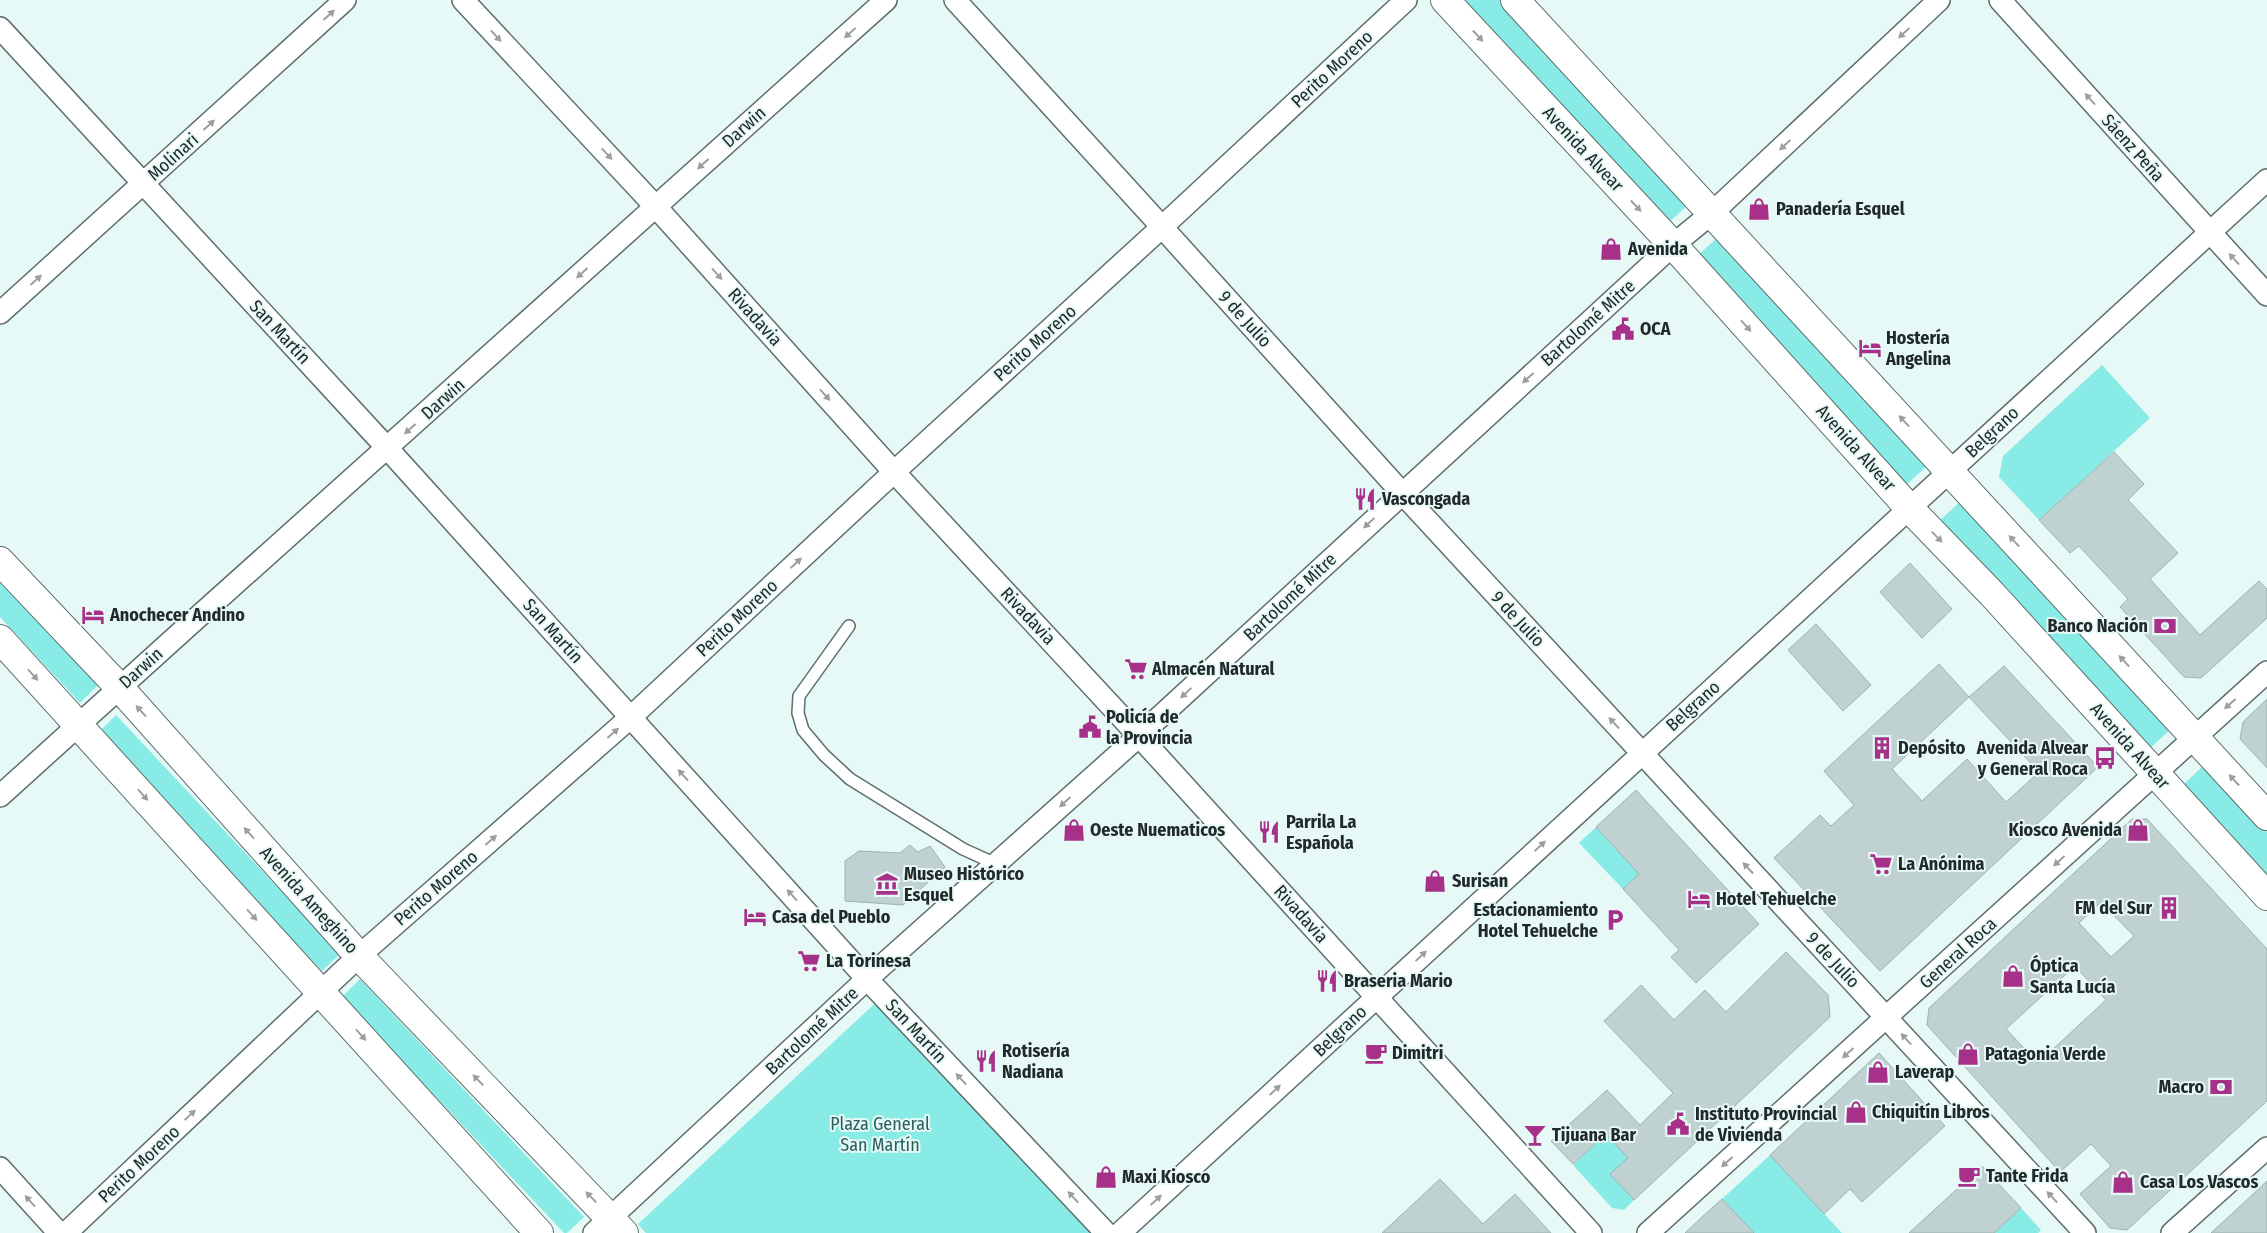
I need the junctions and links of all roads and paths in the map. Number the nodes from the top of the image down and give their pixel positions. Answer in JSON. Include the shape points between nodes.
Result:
{"nodes":[{"id":1,"x":345,"y":0,"type":"edge"},
{"id":2,"x":463,"y":0,"type":"edge"},
{"id":3,"x":886,"y":0,"type":"edge"},
{"id":4,"x":955,"y":0,"type":"edge"},
{"id":5,"x":1406,"y":0,"type":"edge"},
{"id":6,"x":1445,"y":0,"type":"edge"},
{"id":7,"x":1515,"y":0,"type":"edge"},
{"id":8,"x":1939,"y":0,"type":"edge"},
{"id":9,"x":2000,"y":0,"type":"edge"},
{"id":10,"x":0,"y":28,"type":"edge"},
{"id":11,"x":2267,"y":180,"type":"edge"},
{"id":12,"x":143,"y":184,"type":"junction"},
{"id":13,"x":656,"y":207,"type":"junction"},
{"id":14,"x":1712,"y":213,"type":"junction"},
{"id":15,"x":1162,"y":227,"type":"junction"},
{"id":16,"x":2209,"y":232,"type":"junction"},
{"id":17,"x":1673,"y":245,"type":"junction"},
{"id":18,"x":2267,"y":294,"type":"edge"},
{"id":19,"x":0,"y":313,"type":"edge"},
{"id":20,"x":388,"y":449,"type":"junction"},
{"id":21,"x":1950,"y":471,"type":"junction"},
{"id":22,"x":894,"y":472,"type":"junction"},
{"id":23,"x":1402,"y":493,"type":"junction"},
{"id":24,"x":1910,"y":509,"type":"junction"},
{"id":25,"x":0,"y":561,"type":"edge"},
{"id":26,"x":850,"y":626,"type":"dead end"},
{"id":27,"x":0,"y":639,"type":"edge"},
{"id":28,"x":2267,"y":672,"type":"edge"},
{"id":29,"x":119,"y":687,"type":"junction"},
{"id":30,"x":631,"y":717,"type":"junction"},
{"id":31,"x":79,"y":725,"type":"junction"},
{"id":32,"x":1139,"y":736,"type":"junction"},
{"id":33,"x":2194,"y":736,"type":"junction"},
{"id":34,"x":1642,"y":753,"type":"junction"},
{"id":35,"x":2154,"y":773,"type":"junction"},
{"id":36,"x":0,"y":796,"type":"edge"},
{"id":37,"x":2267,"y":816,"type":"edge"},
{"id":38,"x":996,"y":864,"type":"junction"},
{"id":39,"x":2267,"y":896,"type":"edge"},
{"id":40,"x":359,"y":956,"type":"junction"},
{"id":41,"x":867,"y":979,"type":"junction"},
{"id":42,"x":322,"y":992,"type":"junction"},
{"id":43,"x":1377,"y":997,"type":"junction"},
{"id":44,"x":1886,"y":1018,"type":"junction"},
{"id":45,"x":2267,"y":1148,"type":"edge"},
{"id":46,"x":0,"y":1168,"type":"edge"},
{"id":47,"x":610,"y":1228,"type":"edge"},
{"id":48,"x":59,"y":1233,"type":"edge"},
{"id":49,"x":66,"y":1233,"type":"edge"},
{"id":50,"x":539,"y":1233,"type":"edge"},
{"id":51,"x":1106,"y":1233,"type":"edge"},
{"id":52,"x":1120,"y":1233,"type":"edge"},
{"id":53,"x":1591,"y":1233,"type":"edge"},
{"id":54,"x":1648,"y":1233,"type":"edge"},
{"id":55,"x":2085,"y":1233,"type":"edge"},
{"id":56,"x":2172,"y":1233,"type":"edge"}],
"edges":[{"from":12,"to":1,"type":"street","name":"Molinari","one_way":true},
{"from":2,"to":13,"type":"street","name":"Rivadavia","one_way":true},
{"from":3,"to":13,"type":"street","name":"Darwin","one_way":true},
{"from":4,"to":15,"type":"street","name":"9 de Julio"},
{"from":5,"to":15,"type":"street","name":"Perito Moreno"},
{"from":6,"to":17,"type":"main road","name":"Avenida Alvear","one_way":true},
{"from":7,"to":14,"type":"main road"},
{"from":8,"to":14,"type":"street","name":"Bartolomé Mitre","one_way":true},
{"from":16,"to":9,"type":"street","name":"Sáenz Peña","one_way":true},
{"from":10,"to":12,"type":"street","name":"San Martín"},
{"from":11,"to":16,"type":"street","name":"Belgrano"},
{"from":19,"to":12,"type":"street","name":"Molinari","one_way":true},
{"from":12,"to":20,"type":"street","name":"San Martín"},
{"from":13,"to":20,"type":"street","name":"Darwin","one_way":true},
{"from":13,"to":22,"type":"street","name":"Rivadavia","one_way":true},
{"from":14,"to":17,"type":"street","name":"Bartolomé Mitre"},
{"from":21,"to":14,"type":"main road","one_way":true},
{"from":15,"to":22,"type":"street","name":"Perito Moreno"},
{"from":15,"to":23,"type":"street","name":"9 de Julio"},
{"from":18,"to":16,"type":"street","name":"Sáenz Peña","one_way":true},
{"from":16,"to":21,"type":"street","name":"Belgrano"},
{"from":17,"to":23,"type":"street","name":"Bartolomé Mitre","one_way":true},
{"from":17,"to":24,"type":"main road","name":"Avenida Alvear","one_way":true},
{"from":20,"to":29,"type":"street","name":"Darwin"},
{"from":20,"to":30,"type":"street","name":"San Martín"},
{"from":21,"to":24,"type":"street","name":"Belgrano"},
{"from":33,"to":21,"type":"main road","one_way":true},
{"from":30,"to":22,"type":"street","name":"Perito Moreno","one_way":true},
{"from":22,"to":32,"type":"street","name":"Rivadavia"},
{"from":23,"to":32,"type":"street","name":"Bartolomé Mitre","one_way":true},
{"from":34,"to":23,"type":"street","name":"9 de Julio","one_way":true},
{"from":24,"to":34,"type":"street","name":"Belgrano"},
{"from":24,"to":35,"type":"main road","name":"Avenida Alvear","one_way":true,"via":[[1992,594]]},
{"from":25,"to":29,"type":"main road","name":"Avenida Ameghino"},
{"from":26,"to":38,"type":"lane","via":[[799,696],[798,714],[803,730],[850,779],[963,849]]},
{"from":27,"to":31,"type":"main road","one_way":true},
{"from":28,"to":33,"type":"street","name":"General Roca","one_way":true},
{"from":29,"to":31,"type":"street","name":"Darwin"},
{"from":40,"to":29,"type":"main road","name":"Avenida Ameghino","one_way":true},
{"from":40,"to":30,"type":"street","name":"Perito Moreno","one_way":true},
{"from":41,"to":30,"type":"street","name":"San Martín","one_way":true},
{"from":31,"to":36,"type":"street","name":"Darwin"},
{"from":31,"to":42,"type":"main road","one_way":true},
{"from":32,"to":38,"type":"street","name":"Bartolomé Mitre","one_way":true},
{"from":32,"to":43,"type":"street","name":"Rivadavia"},
{"from":33,"to":35,"type":"street","name":"General Roca"},
{"from":37,"to":33,"type":"main road","one_way":true},
{"from":43,"to":34,"type":"street","name":"Belgrano","one_way":true},
{"from":44,"to":34,"type":"street","name":"9 de Julio","one_way":true},
{"from":35,"to":39,"type":"main road","name":"Avenida Alvear"},
{"from":35,"to":44,"type":"street","name":"General Roca","one_way":true},
{"from":38,"to":41,"type":"street","name":"Bartolomé Mitre"},
{"from":40,"to":42,"type":"street","name":"Perito Moreno"},
{"from":47,"to":40,"type":"main road","name":"Avenida Ameghino","one_way":true},
{"from":41,"to":47,"type":"street","name":"Bartolomé Mitre"},
{"from":51,"to":41,"type":"street","name":"San Martín","one_way":true},
{"from":49,"to":42,"type":"street","name":"Perito Moreno","one_way":true},
{"from":42,"to":50,"type":"main road","one_way":true},
{"from":52,"to":43,"type":"street","name":"Belgrano","one_way":true},
{"from":43,"to":53,"type":"street","name":"Rivadavia"},
{"from":44,"to":54,"type":"street","name":"General Roca","one_way":true},
{"from":55,"to":44,"type":"street","name":"9 de Julio","one_way":true},
{"from":45,"to":56,"type":"street"},
{"from":48,"to":46,"type":"street","one_way":true}]}
